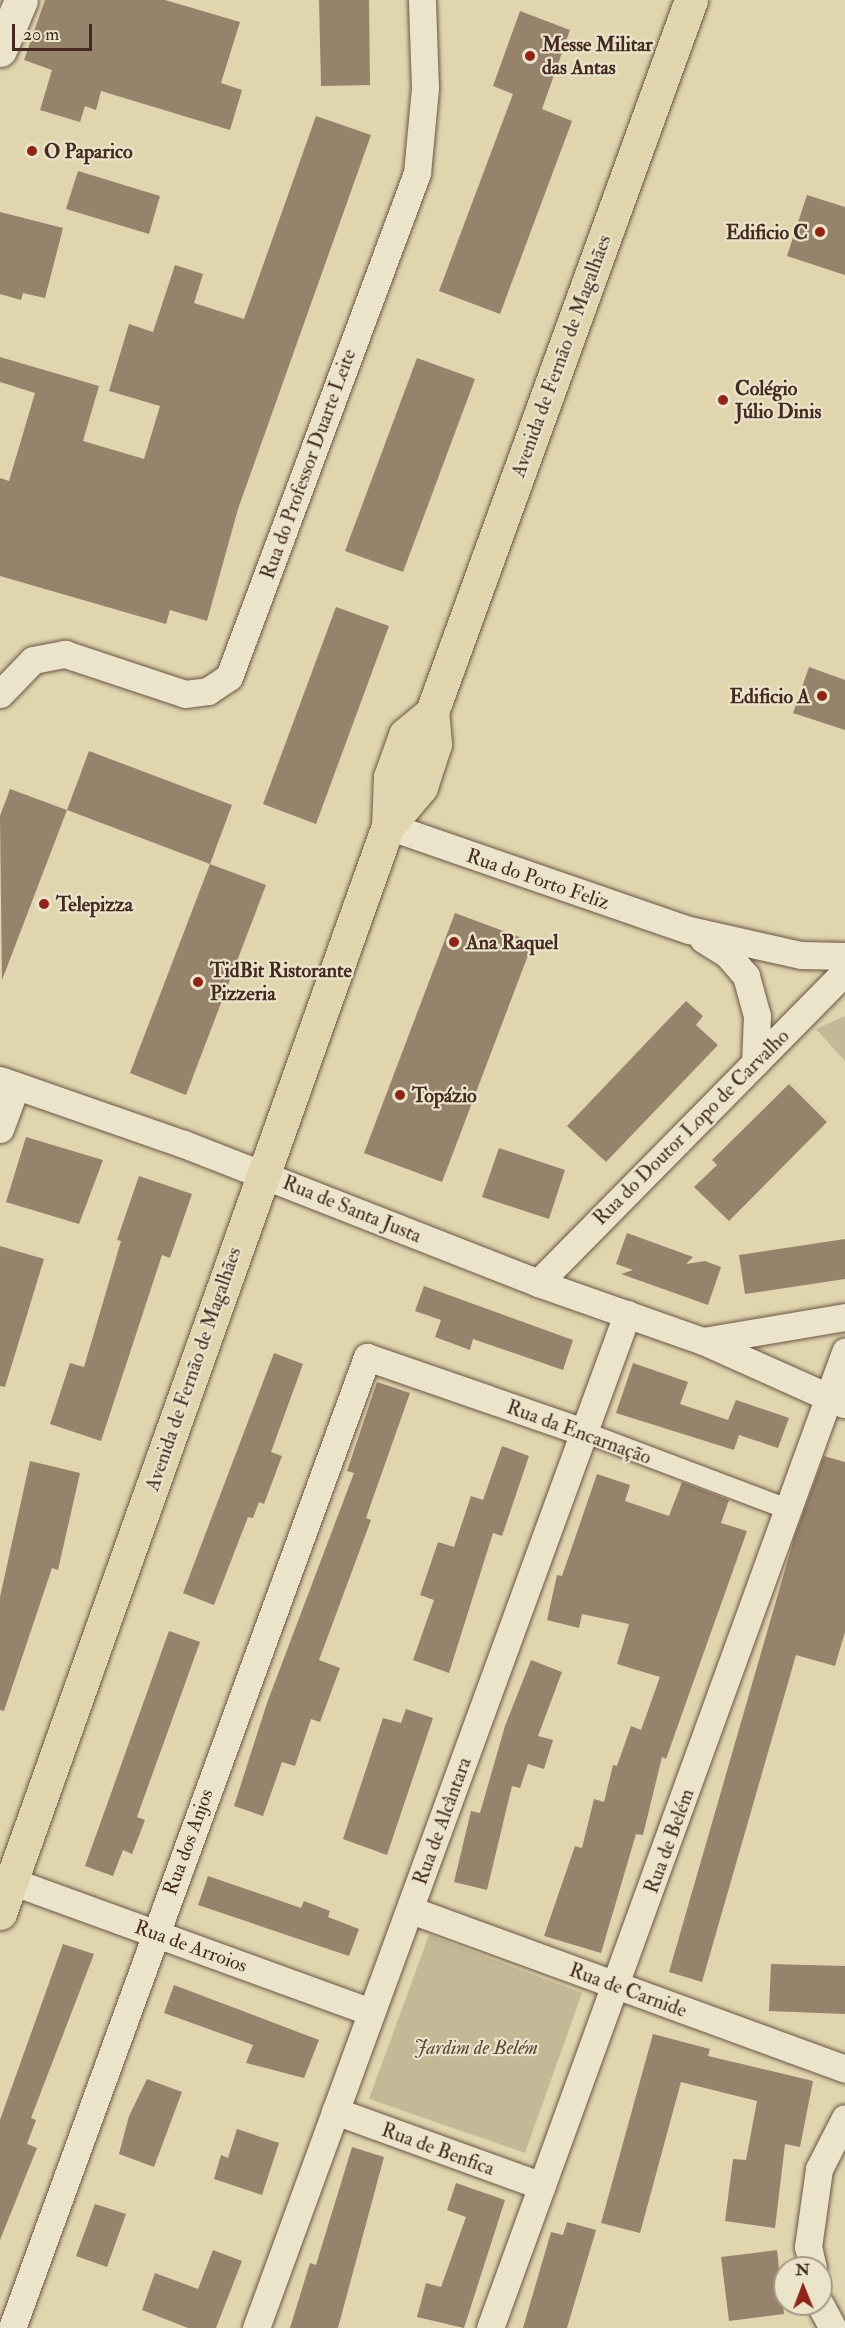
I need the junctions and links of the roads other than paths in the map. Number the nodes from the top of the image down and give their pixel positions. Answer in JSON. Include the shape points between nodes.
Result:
{"nodes":[{"id":1,"x":21,"y":0,"type":"edge"},
{"id":2,"x":422,"y":0,"type":"edge"},
{"id":3,"x":691,"y":0,"type":"edge"},
{"id":4,"x":0,"y":50,"type":"edge"},
{"id":5,"x":0,"y":694,"type":"edge"},
{"id":6,"x":388,"y":826,"type":"junction"},
{"id":7,"x":689,"y":930,"type":"junction"},
{"id":8,"x":845,"y":956,"type":"edge"},
{"id":9,"x":845,"y":972,"type":"edge"},
{"id":10,"x":755,"y":1063,"type":"junction"},
{"id":11,"x":8,"y":1083,"type":"edge"},
{"id":12,"x":0,"y":1130,"type":"edge"},
{"id":13,"x":261,"y":1173,"type":"junction"},
{"id":14,"x":538,"y":1283,"type":"junction"},
{"id":15,"x":627,"y":1314,"type":"junction"},
{"id":16,"x":845,"y":1317,"type":"edge"},
{"id":17,"x":703,"y":1341,"type":"junction"},
{"id":18,"x":845,"y":1352,"type":"edge"},
{"id":19,"x":367,"y":1358,"type":"joint"},
{"id":20,"x":837,"y":1401,"type":"edge"},
{"id":21,"x":581,"y":1431,"type":"junction"},
{"id":22,"x":790,"y":1510,"type":"junction"},
{"id":23,"x":11,"y":1881,"type":"junction"},
{"id":24,"x":411,"y":1910,"type":"junction"},
{"id":25,"x":0,"y":1913,"type":"edge"},
{"id":26,"x":155,"y":1932,"type":"junction"},
{"id":27,"x":616,"y":1986,"type":"junction"},
{"id":28,"x":371,"y":2012,"type":"junction"},
{"id":29,"x":845,"y":2069,"type":"edge"},
{"id":30,"x":335,"y":2111,"type":"junction"},
{"id":31,"x":845,"y":2118,"type":"edge"},
{"id":32,"x":542,"y":2186,"type":"junction"},
{"id":33,"x":810,"y":2256,"type":"edge"},
{"id":34,"x":12,"y":2328,"type":"edge"},
{"id":35,"x":256,"y":2328,"type":"edge"},
{"id":36,"x":490,"y":2328,"type":"edge"}],
"edges":[{"from":1,"to":4,"type":"main road"},
{"from":2,"to":5,"type":"street","name":"Rua do Professor Duarte Leite","via":[[425,88],[417,173],[229,677],[208,691],[185,694],[65,654],[33,660]]},
{"from":3,"to":6,"type":"main road","name":"Avenida de Fernão de Magalhães","via":[[432,712],[405,735],[390,777]]},
{"from":6,"to":7,"type":"street","name":"Rua do Porto Feliz"},
{"from":6,"to":13,"type":"main road","name":"Avenida de Fernão de Magalhães","via":[[292,1100]]},
{"from":7,"to":8,"type":"street","name":"Rua do Porto Feliz","via":[[801,955]]},
{"from":7,"to":10,"type":"street","name":"Rua do Porto Feliz","via":[[727,954],[746,976],[757,1016]]},
{"from":9,"to":10,"type":"street","name":"Rua do Doutor Lopo de Carvalho"},
{"from":10,"to":14,"type":"street","name":"Rua do Doutor Lopo de Carvalho"},
{"from":11,"to":12,"type":"street"},
{"from":11,"to":13,"type":"street","name":"Rua de Santa Justa"},
{"from":13,"to":14,"type":"street","name":"Rua de Santa Justa"},
{"from":13,"to":23,"type":"main road","name":"Avenida de Fernão de Magalhães"},
{"from":14,"to":15,"type":"street","name":"Rua de Santa Justa"},
{"from":15,"to":17,"type":"street","name":"Rua de Santa Justa"},
{"from":15,"to":21,"type":"street","name":"Rua de Alcântara"},
{"from":16,"to":17,"type":"street","name":"Rua de Santa Justa"},
{"from":17,"to":20,"type":"street","name":"Rua de Santa Justa"},
{"from":18,"to":20,"type":"street","name":"Rua de Belém"},
{"from":19,"to":21,"type":"street","name":"Rua da Encarnação"},
{"from":19,"to":26,"type":"street","name":"Rua dos Anjos"},
{"from":20,"to":22,"type":"street","name":"Rua de Belém"},
{"from":21,"to":22,"type":"street","name":"Rua da Encarnação"},
{"from":21,"to":24,"type":"street","name":"Rua de Alcântara"},
{"from":22,"to":27,"type":"street","name":"Rua de Belém"},
{"from":23,"to":25,"type":"main road","name":"Avenida de Fernão de Magalhães"},
{"from":23,"to":26,"type":"street","name":"Rua de Arroios"},
{"from":24,"to":27,"type":"street","name":"Rua de Carnide"},
{"from":24,"to":28,"type":"street","name":"Rua de Alcântara"},
{"from":26,"to":28,"type":"street","name":"Rua de Arroios"},
{"from":26,"to":34,"type":"street","name":"Rua dos Anjos"},
{"from":27,"to":29,"type":"street","name":"Rua de Carnide"},
{"from":27,"to":32,"type":"street","name":"Rua de Belém"},
{"from":28,"to":30,"type":"street","name":"Rua de Alcântara"},
{"from":30,"to":32,"type":"street","name":"Rua de Benfica"},
{"from":30,"to":35,"type":"street","name":"Rua de Alcântara"},
{"from":31,"to":33,"type":"street","via":[[819,2169],[808,2247]]},
{"from":32,"to":36,"type":"street","name":"Rua de Belém"}]}
